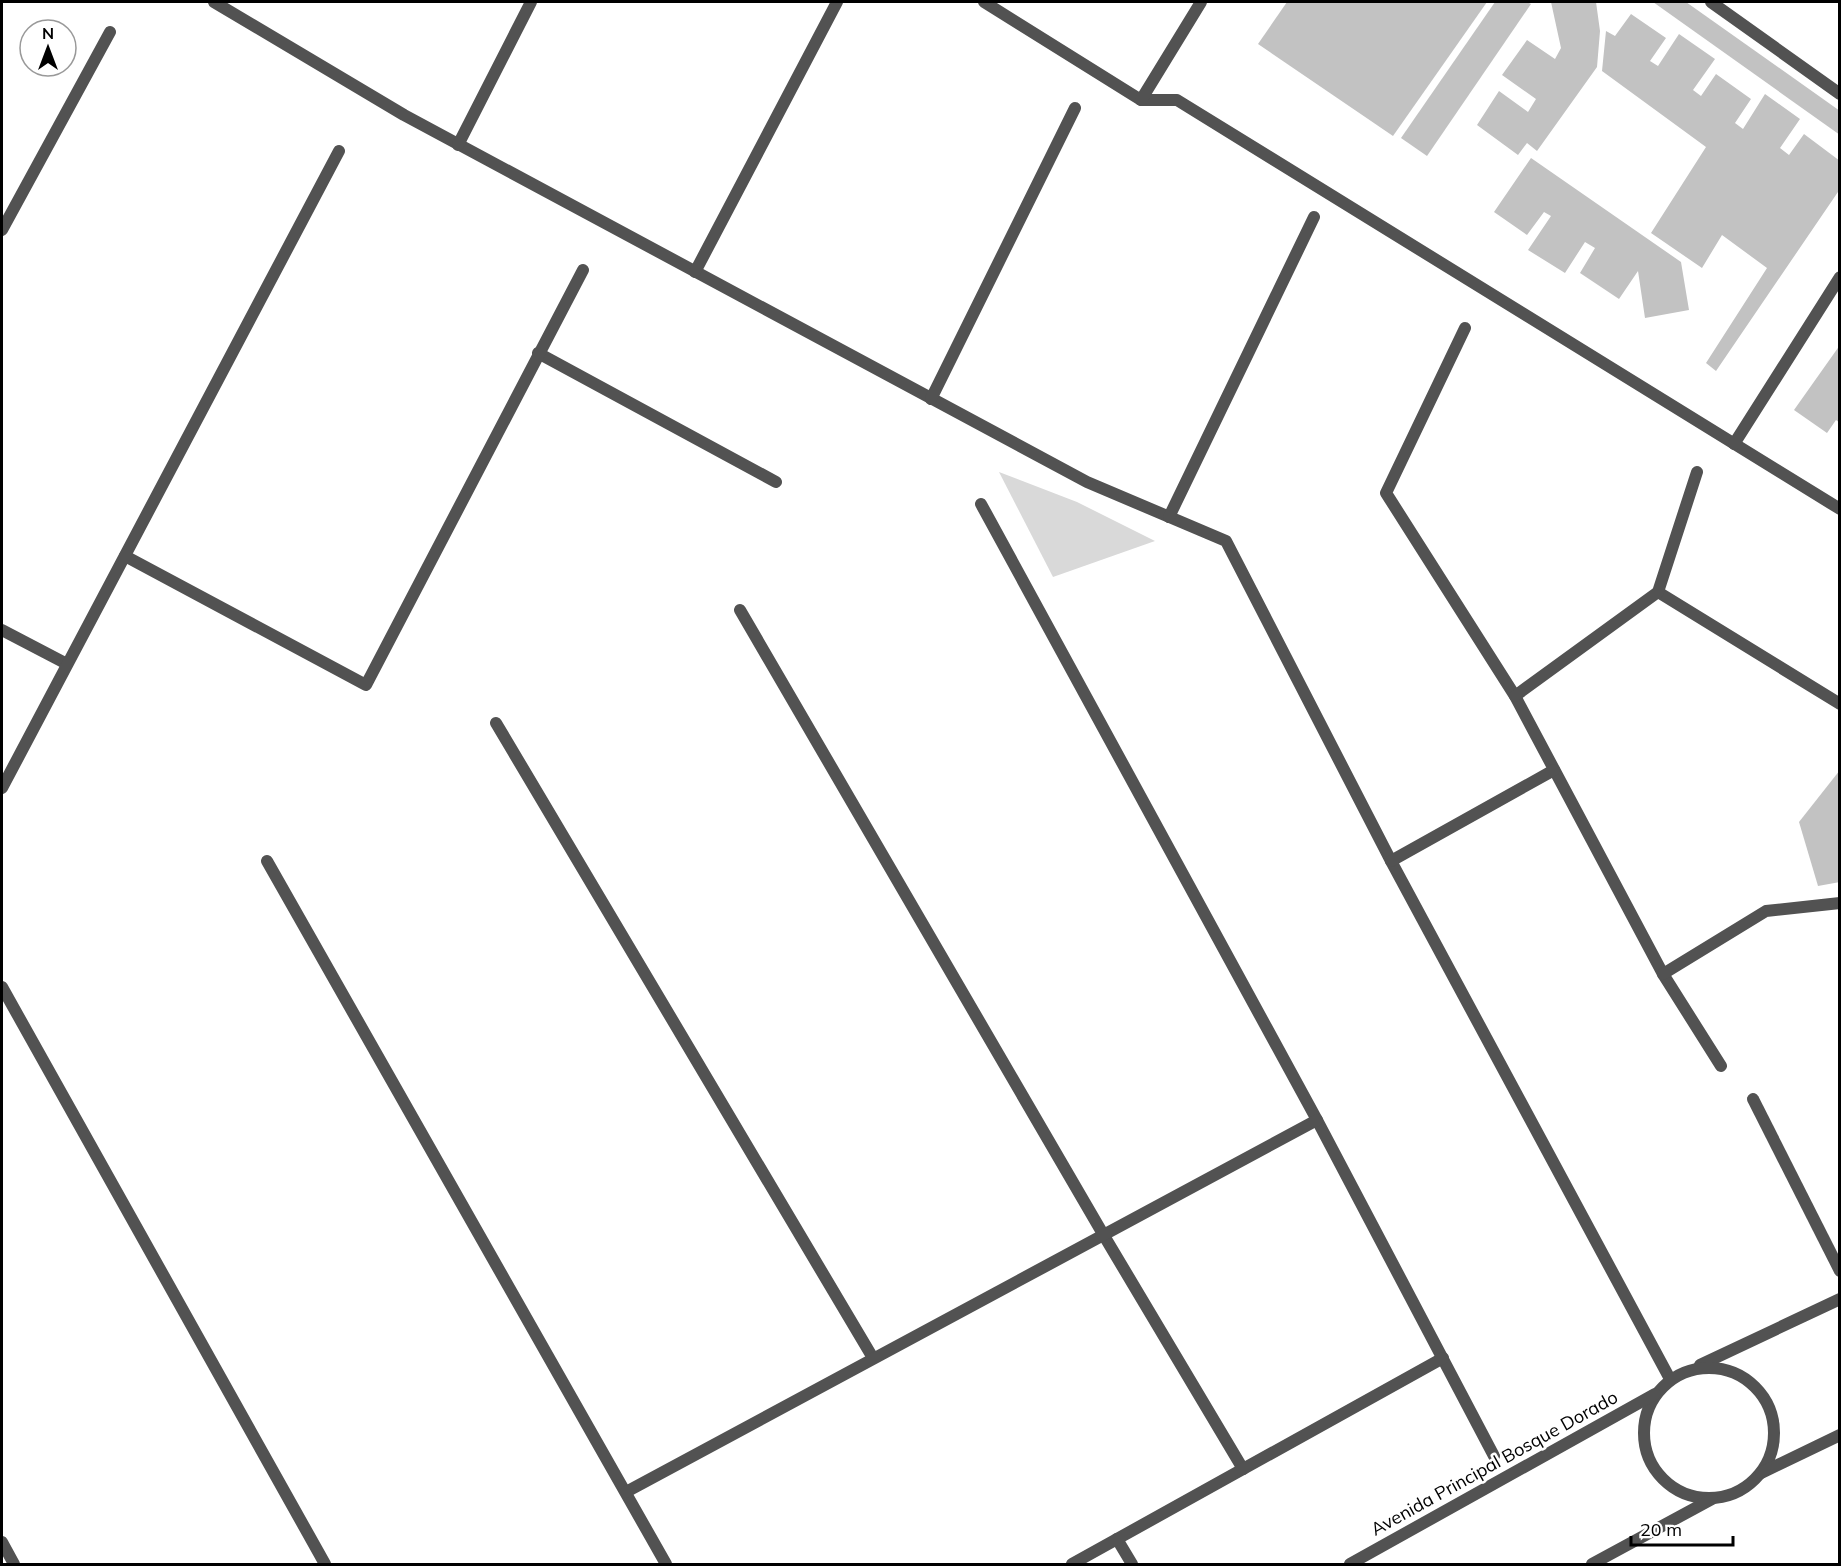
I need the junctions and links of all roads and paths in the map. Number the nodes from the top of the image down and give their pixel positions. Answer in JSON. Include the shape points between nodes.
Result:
{"nodes":[{"id":1,"x":214,"y":2,"type":"edge"},
{"id":2,"x":531,"y":2,"type":"edge"},
{"id":3,"x":837,"y":2,"type":"edge"},
{"id":4,"x":984,"y":2,"type":"edge"},
{"id":5,"x":1201,"y":2,"type":"edge"},
{"id":6,"x":1711,"y":2,"type":"edge"},
{"id":7,"x":228,"y":5,"type":"edge"},
{"id":8,"x":110,"y":32,"type":"dead end"},
{"id":9,"x":1839,"y":94,"type":"edge"},
{"id":10,"x":1141,"y":100,"type":"junction"},
{"id":11,"x":1075,"y":108,"type":"dead end"},
{"id":12,"x":458,"y":145,"type":"junction"},
{"id":13,"x":339,"y":151,"type":"dead end"},
{"id":14,"x":1314,"y":217,"type":"dead end"},
{"id":15,"x":2,"y":230,"type":"edge"},
{"id":16,"x":583,"y":270,"type":"dead end"},
{"id":17,"x":695,"y":272,"type":"junction"},
{"id":18,"x":1839,"y":277,"type":"edge"},
{"id":19,"x":1465,"y":328,"type":"dead end"},
{"id":20,"x":538,"y":353,"type":"junction"},
{"id":21,"x":931,"y":399,"type":"junction"},
{"id":22,"x":1734,"y":444,"type":"junction"},
{"id":23,"x":1697,"y":472,"type":"dead end"},
{"id":24,"x":776,"y":482,"type":"dead end"},
{"id":25,"x":981,"y":504,"type":"dead end"},
{"id":26,"x":1839,"y":509,"type":"edge"},
{"id":27,"x":1169,"y":517,"type":"junction"},
{"id":28,"x":125,"y":556,"type":"junction"},
{"id":29,"x":1658,"y":592,"type":"junction"},
{"id":30,"x":741,"y":610,"type":"dead end"},
{"id":31,"x":2,"y":630,"type":"edge"},
{"id":32,"x":67,"y":664,"type":"junction"},
{"id":33,"x":1515,"y":696,"type":"junction"},
{"id":34,"x":1839,"y":704,"type":"edge"},
{"id":35,"x":496,"y":723,"type":"dead end"},
{"id":36,"x":1554,"y":770,"type":"junction"},
{"id":37,"x":2,"y":789,"type":"edge"},
{"id":38,"x":267,"y":861,"type":"dead end"},
{"id":39,"x":1391,"y":861,"type":"junction"},
{"id":40,"x":1839,"y":903,"type":"edge"},
{"id":41,"x":1663,"y":974,"type":"junction"},
{"id":42,"x":2,"y":987,"type":"edge"},
{"id":43,"x":1721,"y":1066,"type":"dead end"},
{"id":44,"x":1753,"y":1099,"type":"dead end"},
{"id":45,"x":1317,"y":1119,"type":"junction"},
{"id":46,"x":1103,"y":1234,"type":"junction"},
{"id":47,"x":1839,"y":1271,"type":"edge"},
{"id":48,"x":1839,"y":1299,"type":"edge"},
{"id":49,"x":873,"y":1358,"type":"junction"},
{"id":50,"x":1443,"y":1358,"type":"junction"},
{"id":51,"x":1690,"y":1370,"type":"junction"},
{"id":52,"x":1670,"y":1380,"type":"junction"},
{"id":53,"x":1656,"y":1393,"type":"junction"},
{"id":54,"x":1839,"y":1435,"type":"edge"},
{"id":55,"x":1494,"y":1456,"type":"dead end"},
{"id":56,"x":1243,"y":1469,"type":"junction"},
{"id":57,"x":1761,"y":1473,"type":"junction"},
{"id":58,"x":626,"y":1492,"type":"junction"},
{"id":59,"x":1712,"y":1499,"type":"junction"},
{"id":60,"x":1117,"y":1539,"type":"junction"},
{"id":61,"x":2,"y":1542,"type":"edge"},
{"id":62,"x":1091,"y":1560,"type":"edge"},
{"id":63,"x":14,"y":1564,"type":"edge"},
{"id":64,"x":325,"y":1564,"type":"edge"},
{"id":65,"x":666,"y":1564,"type":"edge"},
{"id":66,"x":1072,"y":1564,"type":"edge"},
{"id":67,"x":1132,"y":1564,"type":"edge"},
{"id":68,"x":1350,"y":1564,"type":"edge"},
{"id":69,"x":1592,"y":1564,"type":"edge"}],
"edges":[{"from":1,"to":7,"type":"street"},
{"from":2,"to":12,"type":"street"},
{"from":3,"to":17,"type":"street"},
{"from":4,"to":10,"type":"street"},
{"from":5,"to":10,"type":"street"},
{"from":6,"to":9,"type":"street"},
{"from":7,"to":12,"type":"street"},
{"from":8,"to":15,"type":"street"},
{"from":10,"to":22,"type":"street","via":[[1177,100]]},
{"from":11,"to":21,"type":"street"},
{"from":12,"to":17,"type":"street"},
{"from":13,"to":28,"type":"street"},
{"from":14,"to":27,"type":"street"},
{"from":16,"to":20,"type":"street"},
{"from":17,"to":21,"type":"street"},
{"from":18,"to":22,"type":"street"},
{"from":19,"to":33,"type":"street","via":[[1386,492]]},
{"from":20,"to":24,"type":"street"},
{"from":20,"to":28,"type":"street","via":[[366,685]]},
{"from":21,"to":27,"type":"street","via":[[1087,482]]},
{"from":22,"to":26,"type":"street"},
{"from":23,"to":29,"type":"street"},
{"from":25,"to":45,"type":"street"},
{"from":27,"to":39,"type":"street","via":[[1226,541]]},
{"from":28,"to":32,"type":"street"},
{"from":29,"to":33,"type":"street"},
{"from":29,"to":34,"type":"street"},
{"from":30,"to":46,"type":"street"},
{"from":31,"to":32,"type":"street"},
{"from":32,"to":37,"type":"street"},
{"from":33,"to":36,"type":"street"},
{"from":35,"to":49,"type":"street"},
{"from":36,"to":39,"type":"street"},
{"from":36,"to":41,"type":"street"},
{"from":38,"to":58,"type":"street"},
{"from":39,"to":52,"type":"street"},
{"from":40,"to":41,"type":"street","via":[[1766,911]]},
{"from":41,"to":43,"type":"street"},
{"from":42,"to":64,"type":"street"},
{"from":44,"to":47,"type":"street"},
{"from":45,"to":46,"type":"street"},
{"from":45,"to":50,"type":"street"},
{"from":46,"to":49,"type":"street"},
{"from":46,"to":56,"type":"street"},
{"from":48,"to":51,"type":"street","name":"Avenida Principal Bosque Dorado"},
{"from":49,"to":58,"type":"street"},
{"from":50,"to":55,"type":"street"},
{"from":50,"to":56,"type":"street"},
{"from":51,"to":52,"type":"street","name":"Avenida Principal Bosque Dorado"},
{"from":51,"to":57,"type":"street","name":"Avenida Principal Bosque Dorado","via":[[1711,1368],[1731,1372],[1749,1381],[1763,1396],[1772,1414],[1775,1435],[1771,1455]]},
{"from":52,"to":53,"type":"street","name":"Avenida Principal Bosque Dorado"},
{"from":53,"to":59,"type":"street","name":"Avenida Principal Bosque Dorado","via":[[1646,1412],[1642,1433],[1651,1464],[1672,1488],[1691,1497]]},
{"from":53,"to":68,"type":"street","name":"Avenida Principal Bosque Dorado"},
{"from":54,"to":57,"type":"street","name":"Avenida Principal Bosque Dorado"},
{"from":56,"to":60,"type":"street"},
{"from":57,"to":59,"type":"street","name":"Avenida Principal Bosque Dorado","via":[[1740,1492]]},
{"from":58,"to":65,"type":"street"},
{"from":59,"to":69,"type":"street","name":"Avenida Principal Bosque Dorado"},
{"from":60,"to":62,"type":"street"},
{"from":60,"to":67,"type":"street"},
{"from":61,"to":63,"type":"street"},
{"from":62,"to":66,"type":"street"}]}
